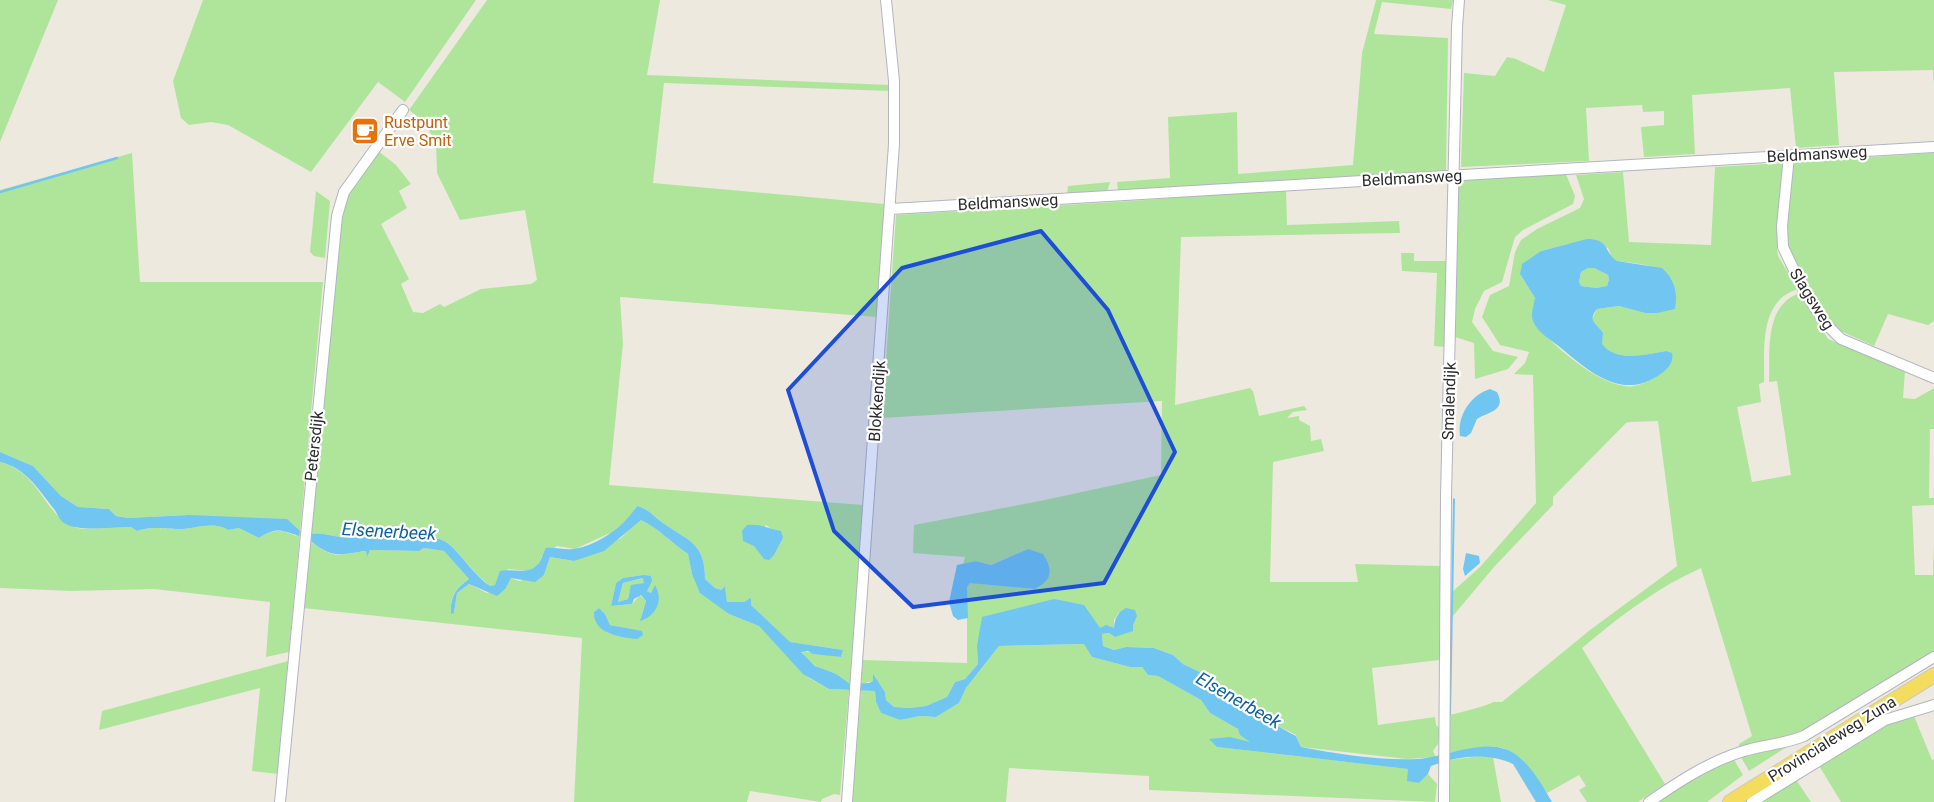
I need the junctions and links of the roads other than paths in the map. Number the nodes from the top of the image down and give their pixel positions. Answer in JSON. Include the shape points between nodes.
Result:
{"nodes":[{"id":1,"x":886,"y":0,"type":"edge"},
{"id":2,"x":1459,"y":0,"type":"edge"},
{"id":3,"x":403,"y":110,"type":"dead end"},
{"id":4,"x":1934,"y":147,"type":"edge"},
{"id":5,"x":1790,"y":156,"type":"junction"},
{"id":6,"x":1454,"y":176,"type":"junction"},
{"id":7,"x":890,"y":209,"type":"junction"},
{"id":8,"x":1934,"y":378,"type":"edge"},
{"id":9,"x":1934,"y":657,"type":"edge"},
{"id":10,"x":1934,"y":675,"type":"edge"},
{"id":11,"x":1934,"y":705,"type":"edge"},
{"id":12,"x":280,"y":802,"type":"edge"},
{"id":13,"x":848,"y":802,"type":"edge"},
{"id":14,"x":1444,"y":802,"type":"edge"},
{"id":15,"x":1649,"y":802,"type":"edge"},
{"id":16,"x":1730,"y":802,"type":"edge"},
{"id":17,"x":1752,"y":802,"type":"edge"}],
"edges":[{"from":1,"to":7,"type":"street","name":"Blokkendijk","via":[[895,111]]},
{"from":2,"to":6,"type":"street","name":"Smalendijk"},
{"from":3,"to":12,"type":"street","name":"Petersdijk","via":[[344,192],[337,216]]},
{"from":4,"to":5,"type":"street","name":"Beldmansweg"},
{"from":5,"to":6,"type":"street","name":"Beldmansweg"},
{"from":5,"to":8,"type":"street","name":"Slagsweg","via":[[1782,226],[1783,247],[1803,289],[1824,322],[1841,339]]},
{"from":6,"to":7,"type":"street","name":"Beldmansweg"},
{"from":6,"to":14,"type":"street","name":"Smalendijk","via":[[1446,496]]},
{"from":7,"to":13,"type":"street","name":"Blokkendijk"},
{"from":9,"to":15,"type":"street","name":"Provincialeweg Zuna","via":[[1804,736],[1745,750],[1710,764]]},
{"from":10,"to":16,"type":"main road","name":"Provincialeweg Zuna"},
{"from":11,"to":17,"type":"street","name":"Provincialeweg Zuna","via":[[1885,720]]}]}
